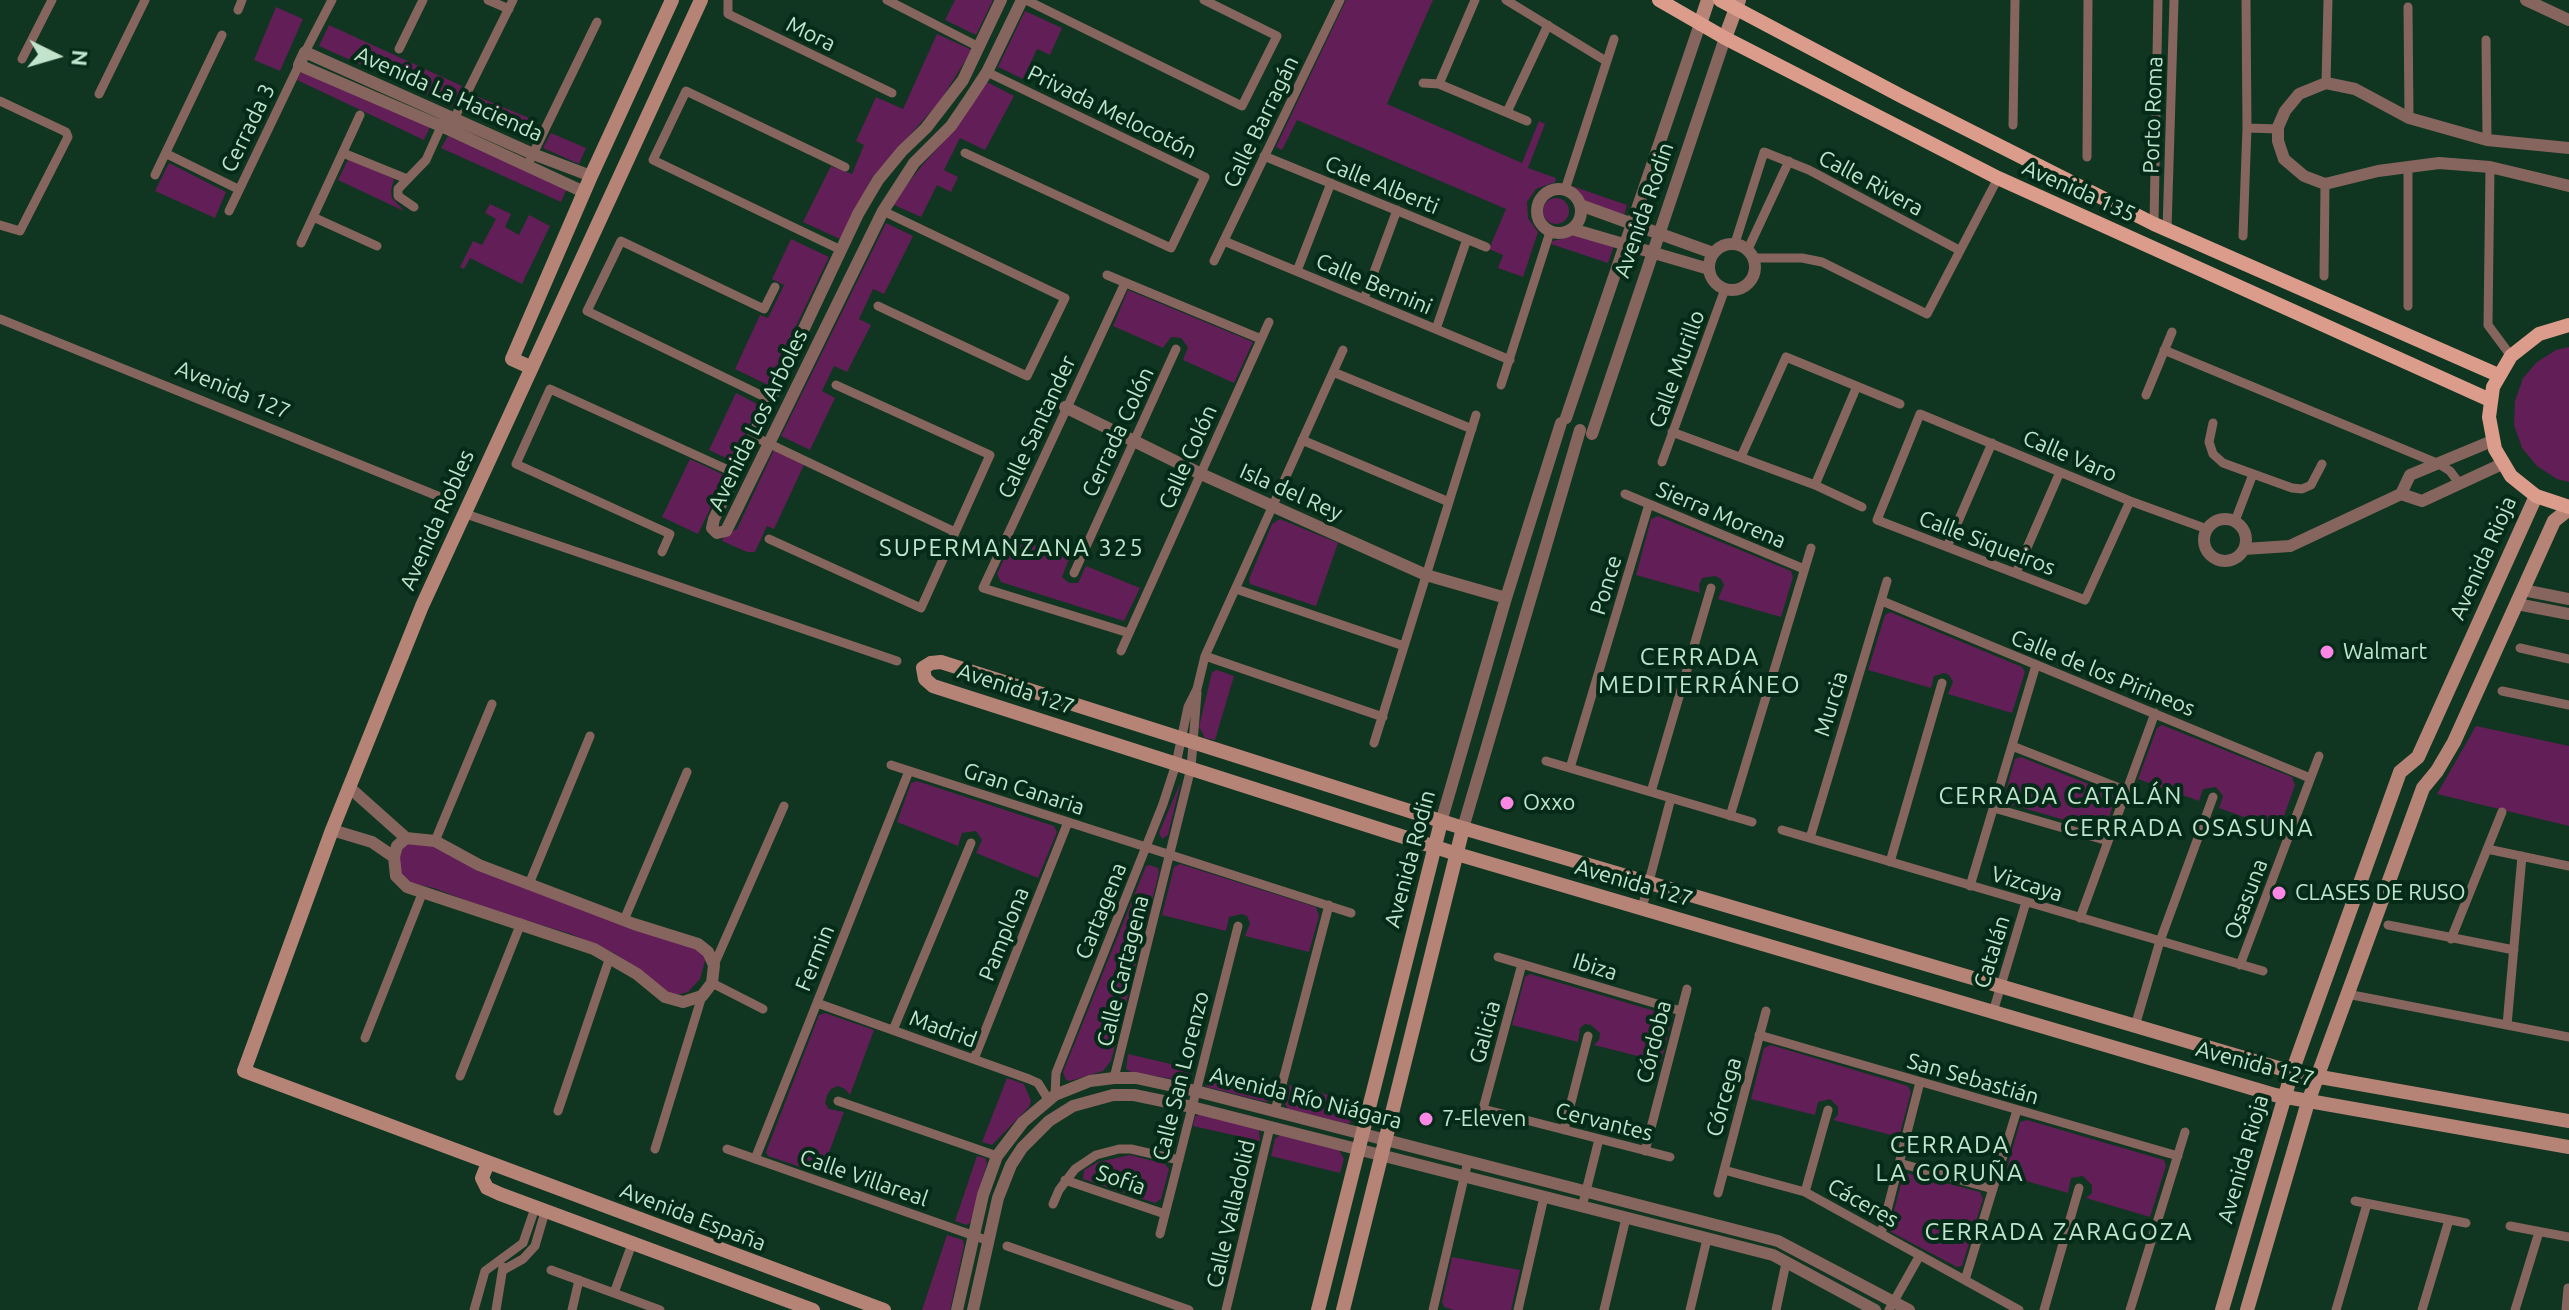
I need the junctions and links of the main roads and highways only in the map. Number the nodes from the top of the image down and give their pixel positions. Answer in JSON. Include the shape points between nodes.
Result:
{"nodes":[{"id":1,"x":672,"y":0,"type":"edge"},
{"id":2,"x":701,"y":0,"type":"edge"},
{"id":3,"x":1659,"y":0,"type":"edge"},
{"id":4,"x":1708,"y":0,"type":"edge"},
{"id":5,"x":1720,"y":0,"type":"edge"},
{"id":6,"x":1737,"y":4,"type":"edge"},
{"id":7,"x":1700,"y":24,"type":"junction"},
{"id":8,"x":1725,"y":38,"type":"junction"},
{"id":9,"x":2569,"y":325,"type":"edge"},
{"id":10,"x":530,"y":367,"type":"junction"},
{"id":11,"x":2498,"y":375,"type":"junction"},
{"id":12,"x":2490,"y":400,"type":"junction"},
{"id":13,"x":2536,"y":496,"type":"junction"},
{"id":14,"x":2569,"y":508,"type":"edge"},
{"id":15,"x":2418,"y":757,"type":"junction"},
{"id":16,"x":2437,"y":771,"type":"junction"},
{"id":17,"x":1441,"y":822,"type":"junction"},
{"id":18,"x":1463,"y":828,"type":"junction"},
{"id":19,"x":1435,"y":846,"type":"junction"},
{"id":20,"x":1457,"y":854,"type":"junction"},
{"id":21,"x":2349,"y":913,"type":"junction"},
{"id":22,"x":2373,"y":921,"type":"junction"},
{"id":23,"x":244,"y":1071,"type":"joint"},
{"id":24,"x":2292,"y":1072,"type":"junction"},
{"id":25,"x":2317,"y":1077,"type":"junction"},
{"id":26,"x":2284,"y":1098,"type":"junction"},
{"id":27,"x":2308,"y":1102,"type":"junction"},
{"id":28,"x":2569,"y":1121,"type":"edge"},
{"id":29,"x":2569,"y":1147,"type":"edge"},
{"id":30,"x":488,"y":1163,"type":"junction"},
{"id":31,"x":792,"y":1306,"type":"edge"},
{"id":32,"x":813,"y":1310,"type":"edge"},
{"id":33,"x":884,"y":1310,"type":"edge"},
{"id":34,"x":1318,"y":1310,"type":"edge"},
{"id":35,"x":1343,"y":1310,"type":"edge"},
{"id":36,"x":2222,"y":1310,"type":"edge"},
{"id":37,"x":2247,"y":1310,"type":"edge"}],
"edges":[{"from":1,"to":10,"type":"main road","via":[[512,359]]},
{"from":2,"to":10,"type":"main road","name":"Avenida Robles"},
{"from":3,"to":7,"type":"main road","name":"Avenida 135"},
{"from":4,"to":7,"type":"main road","name":"Avenida Rodin"},
{"from":5,"to":6,"type":"main road","name":"Avenida 135"},
{"from":6,"to":8,"type":"main road","name":"Avenida Rodin"},
{"from":6,"to":11,"type":"main road","name":"Avenida 135","via":[[1903,97],[2161,227]]},
{"from":7,"to":8,"type":"main road","name":"Avenida 135"},
{"from":8,"to":12,"type":"main road","name":"Avenida 135","via":[[1998,178]]},
{"from":9,"to":11,"type":"main road","via":[[2539,334],[2511,356]]},
{"from":10,"to":23,"type":"main road","name":"Avenida Robles","via":[[422,606]]},
{"from":11,"to":12,"type":"main road"},
{"from":12,"to":13,"type":"main road","via":[[2489,425],[2502,464]]},
{"from":13,"to":14,"type":"main road"},
{"from":13,"to":15,"type":"main road","name":"Avenida Rioja"},
{"from":14,"to":16,"type":"main road","name":"Avenida Rioja","via":[[2554,521]]},
{"from":15,"to":16,"type":"main road"},
{"from":15,"to":21,"type":"main road","name":"Avenida Rioja","via":[[2400,772]]},
{"from":16,"to":22,"type":"main road","name":"Avenida Rioja","via":[[2423,788]]},
{"from":17,"to":18,"type":"main road","name":"Avenida 127"},
{"from":17,"to":19,"type":"main road","name":"Avenida Rodin"},
{"from":17,"to":19,"type":"main road","name":"Avenida 127","via":[[941,662],[923,668],[933,686]]},
{"from":18,"to":20,"type":"main road","name":"Avenida Rodin"},
{"from":18,"to":24,"type":"main road","name":"Avenida 127"},
{"from":19,"to":20,"type":"main road","name":"Avenida 127"},
{"from":19,"to":34,"type":"main road","name":"Avenida Rodin"},
{"from":20,"to":26,"type":"main road","name":"Avenida 127"},
{"from":20,"to":35,"type":"main road","name":"Avenida Rodin"},
{"from":21,"to":22,"type":"main road"},
{"from":21,"to":24,"type":"main road","name":"Avenida Rioja"},
{"from":22,"to":25,"type":"main road","name":"Avenida Rioja"},
{"from":23,"to":30,"type":"main road","name":"Avenida España"},
{"from":24,"to":25,"type":"main road","name":"Avenida 127"},
{"from":24,"to":26,"type":"main road","name":"Avenida Rioja"},
{"from":25,"to":27,"type":"main road","name":"Avenida Rioja"},
{"from":25,"to":28,"type":"main road","name":"Avenida 127"},
{"from":26,"to":27,"type":"main road","name":"Avenida 127"},
{"from":26,"to":36,"type":"main road","name":"Avenida Rioja"},
{"from":27,"to":29,"type":"main road","name":"Avenida 127"},
{"from":27,"to":37,"type":"main road","name":"Avenida Rioja"},
{"from":30,"to":31,"type":"main road","name":"Avenida España","via":[[482,1178],[487,1188]]},
{"from":30,"to":33,"type":"main road","name":"Avenida España"},
{"from":31,"to":32,"type":"main road","name":"Avenida España"}]}
